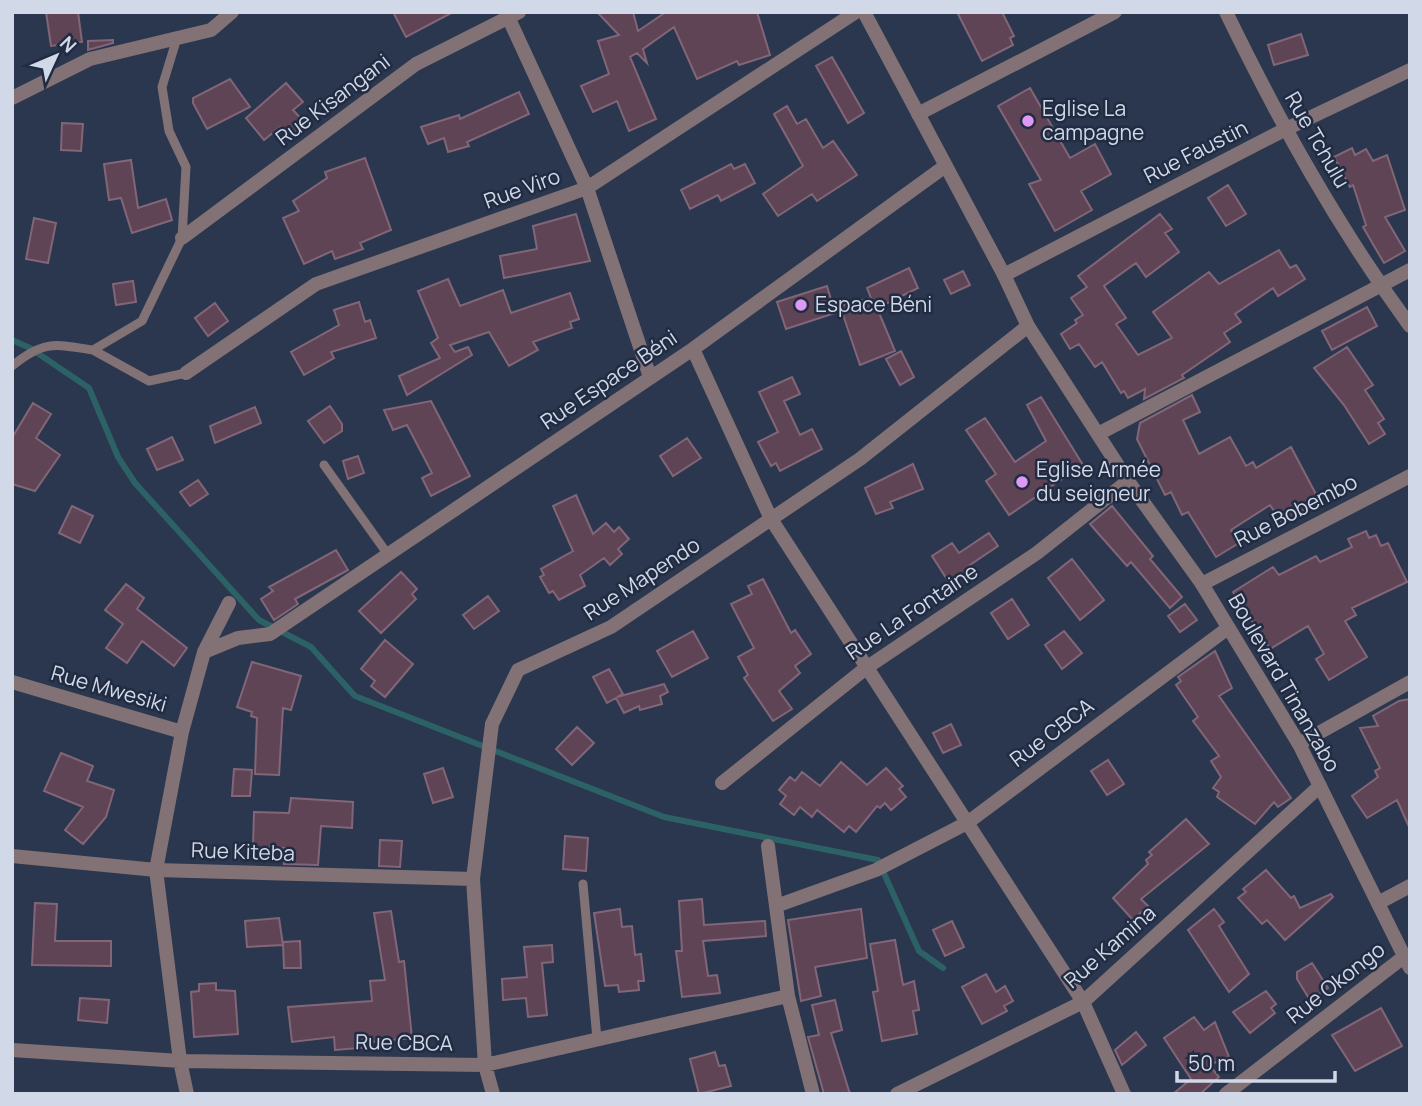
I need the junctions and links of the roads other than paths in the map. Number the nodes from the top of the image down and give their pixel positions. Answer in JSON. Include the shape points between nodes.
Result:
{"nodes":[{"id":1,"x":232,"y":12,"type":"edge"},
{"id":2,"x":856,"y":12,"type":"edge"},
{"id":3,"x":864,"y":12,"type":"edge"},
{"id":4,"x":1115,"y":12,"type":"edge"},
{"id":5,"x":1226,"y":12,"type":"edge"},
{"id":6,"x":514,"y":16,"type":"edge"},
{"id":7,"x":177,"y":38,"type":"junction"},
{"id":8,"x":1410,"y":70,"type":"edge"},
{"id":9,"x":12,"y":98,"type":"edge"},
{"id":10,"x":918,"y":114,"type":"junction"},
{"id":11,"x":1284,"y":130,"type":"junction"},
{"id":12,"x":944,"y":167,"type":"junction"},
{"id":13,"x":587,"y":188,"type":"junction"},
{"id":14,"x":182,"y":238,"type":"junction"},
{"id":15,"x":1410,"y":270,"type":"edge"},
{"id":16,"x":1004,"y":275,"type":"junction"},
{"id":17,"x":1380,"y":285,"type":"junction"},
{"id":18,"x":1028,"y":326,"type":"junction"},
{"id":19,"x":1410,"y":326,"type":"edge"},
{"id":20,"x":693,"y":349,"type":"junction"},
{"id":21,"x":93,"y":351,"type":"junction"},
{"id":22,"x":12,"y":366,"type":"edge"},
{"id":23,"x":186,"y":373,"type":"joint"},
{"id":24,"x":650,"y":377,"type":"junction"},
{"id":25,"x":1098,"y":434,"type":"junction"},
{"id":26,"x":324,"y":465,"type":"dead end"},
{"id":27,"x":1410,"y":476,"type":"edge"},
{"id":28,"x":1128,"y":481,"type":"junction"},
{"id":29,"x":771,"y":519,"type":"junction"},
{"id":30,"x":389,"y":555,"type":"junction"},
{"id":31,"x":1202,"y":584,"type":"junction"},
{"id":32,"x":229,"y":603,"type":"dead end"},
{"id":33,"x":1228,"y":628,"type":"junction"},
{"id":34,"x":204,"y":652,"type":"junction"},
{"id":35,"x":866,"y":668,"type":"junction"},
{"id":36,"x":12,"y":682,"type":"edge"},
{"id":37,"x":1410,"y":682,"type":"edge"},
{"id":38,"x":182,"y":732,"type":"junction"},
{"id":39,"x":1299,"y":744,"type":"junction"},
{"id":40,"x":722,"y":783,"type":"dead end"},
{"id":41,"x":1320,"y":786,"type":"junction"},
{"id":42,"x":967,"y":823,"type":"junction"},
{"id":43,"x":768,"y":846,"type":"dead end"},
{"id":44,"x":12,"y":856,"type":"edge"},
{"id":45,"x":156,"y":870,"type":"junction"},
{"id":46,"x":473,"y":879,"type":"junction"},
{"id":47,"x":583,"y":884,"type":"dead end"},
{"id":48,"x":1410,"y":886,"type":"edge"},
{"id":49,"x":1378,"y":902,"type":"junction"},
{"id":50,"x":776,"y":906,"type":"junction"},
{"id":51,"x":1407,"y":962,"type":"edge"},
{"id":52,"x":788,"y":996,"type":"junction"},
{"id":53,"x":1083,"y":1002,"type":"junction"},
{"id":54,"x":597,"y":1039,"type":"junction"},
{"id":55,"x":12,"y":1050,"type":"edge"},
{"id":56,"x":180,"y":1061,"type":"junction"},
{"id":57,"x":485,"y":1065,"type":"junction"},
{"id":58,"x":187,"y":1094,"type":"edge"},
{"id":59,"x":493,"y":1094,"type":"edge"},
{"id":60,"x":813,"y":1094,"type":"edge"},
{"id":61,"x":897,"y":1094,"type":"edge"},
{"id":62,"x":1124,"y":1094,"type":"edge"},
{"id":63,"x":1226,"y":1094,"type":"edge"}],
"edges":[{"from":1,"to":7,"type":"street","via":[[211,30]]},
{"from":2,"to":13,"type":"street","name":"Rue Viro"},
{"from":3,"to":10,"type":"street","name":"Boulevard Tinanzabo"},
{"from":4,"to":10,"type":"street"},
{"from":5,"to":11,"type":"street","name":"Rue Tchulu"},
{"from":6,"to":13,"type":"street"},
{"from":6,"to":14,"type":"street","name":"Rue Kisangani","via":[[416,64]]},
{"from":7,"to":9,"type":"street","via":[[90,59]]},
{"from":7,"to":14,"type":"lane","via":[[162,86],[169,131],[186,166]]},
{"from":8,"to":11,"type":"street","name":"Rue Faustin"},
{"from":10,"to":12,"type":"street","name":"Boulevard Tinanzabo"},
{"from":11,"to":16,"type":"street","name":"Rue Faustin"},
{"from":11,"to":17,"type":"street","name":"Rue Tchulu"},
{"from":12,"to":16,"type":"street","name":"Boulevard Tinanzabo"},
{"from":12,"to":20,"type":"street","name":"Rue Espace Béni"},
{"from":13,"to":23,"type":"street","name":"Rue Viro","via":[[316,284]]},
{"from":13,"to":24,"type":"street"},
{"from":14,"to":21,"type":"lane","via":[[142,321]]},
{"from":15,"to":17,"type":"street"},
{"from":16,"to":18,"type":"street","name":"Boulevard Tinanzabo"},
{"from":17,"to":19,"type":"street","name":"Rue Tchulu"},
{"from":17,"to":25,"type":"street"},
{"from":18,"to":25,"type":"street","name":"Boulevard Tinanzabo"},
{"from":18,"to":29,"type":"street","name":"Rue Mapendo","via":[[860,459]]},
{"from":20,"to":24,"type":"street","name":"Rue Espace Béni"},
{"from":20,"to":29,"type":"street"},
{"from":21,"to":22,"type":"lane","via":[[54,343]]},
{"from":21,"to":23,"type":"lane","via":[[149,381]]},
{"from":24,"to":30,"type":"street","name":"Rue Espace Béni"},
{"from":25,"to":28,"type":"street","name":"Boulevard Tinanzabo"},
{"from":26,"to":30,"type":"lane"},
{"from":27,"to":31,"type":"street","name":"Rue Bobembo"},
{"from":28,"to":31,"type":"street","name":"Boulevard Tinanzabo"},
{"from":28,"to":35,"type":"street","name":"Rue La Fontaine","via":[[1037,553]]},
{"from":29,"to":35,"type":"street"},
{"from":29,"to":46,"type":"street","name":"Rue Mapendo","via":[[611,627],[518,670],[492,723],[487,746]]},
{"from":30,"to":34,"type":"street","name":"Rue Espace Béni","via":[[270,634],[238,638]]},
{"from":31,"to":33,"type":"street","name":"Boulevard Tinanzabo"},
{"from":32,"to":34,"type":"street","name":"Rue Mwesiki"},
{"from":33,"to":39,"type":"street","name":"Boulevard Tinanzabo"},
{"from":33,"to":42,"type":"street","name":"Rue CBCA"},
{"from":34,"to":38,"type":"street","name":"Rue Mwesiki"},
{"from":35,"to":40,"type":"street","name":"Rue La Fontaine"},
{"from":35,"to":42,"type":"street"},
{"from":36,"to":38,"type":"street","name":"Rue Mwesiki"},
{"from":37,"to":39,"type":"street"},
{"from":38,"to":45,"type":"street"},
{"from":39,"to":41,"type":"street","name":"Boulevard Tinanzabo"},
{"from":41,"to":49,"type":"street","name":"Boulevard Tinanzabo"},
{"from":41,"to":53,"type":"street","name":"Rue Kamina"},
{"from":42,"to":50,"type":"street","name":"Rue CBCA","via":[[876,870]]},
{"from":42,"to":53,"type":"street"},
{"from":43,"to":50,"type":"street"},
{"from":44,"to":45,"type":"street","name":"Rue Kiteba"},
{"from":45,"to":46,"type":"street","name":"Rue Kiteba"},
{"from":45,"to":56,"type":"street"},
{"from":46,"to":57,"type":"street","name":"Rue Mapendo"},
{"from":47,"to":54,"type":"lane"},
{"from":48,"to":49,"type":"street"},
{"from":49,"to":51,"type":"street","name":"Boulevard Tinanzabo"},
{"from":50,"to":52,"type":"street"},
{"from":51,"to":63,"type":"street","name":"Rue Okongo"},
{"from":52,"to":54,"type":"street","name":"Rue CBCA"},
{"from":52,"to":60,"type":"street"},
{"from":53,"to":61,"type":"street","name":"Rue Kamina"},
{"from":53,"to":62,"type":"street"},
{"from":54,"to":57,"type":"street","name":"Rue CBCA"},
{"from":55,"to":56,"type":"street","name":"Rue CBCA"},
{"from":56,"to":57,"type":"street","name":"Rue CBCA"},
{"from":56,"to":58,"type":"street"},
{"from":57,"to":59,"type":"street","name":"Rue Mapendo"}]}
